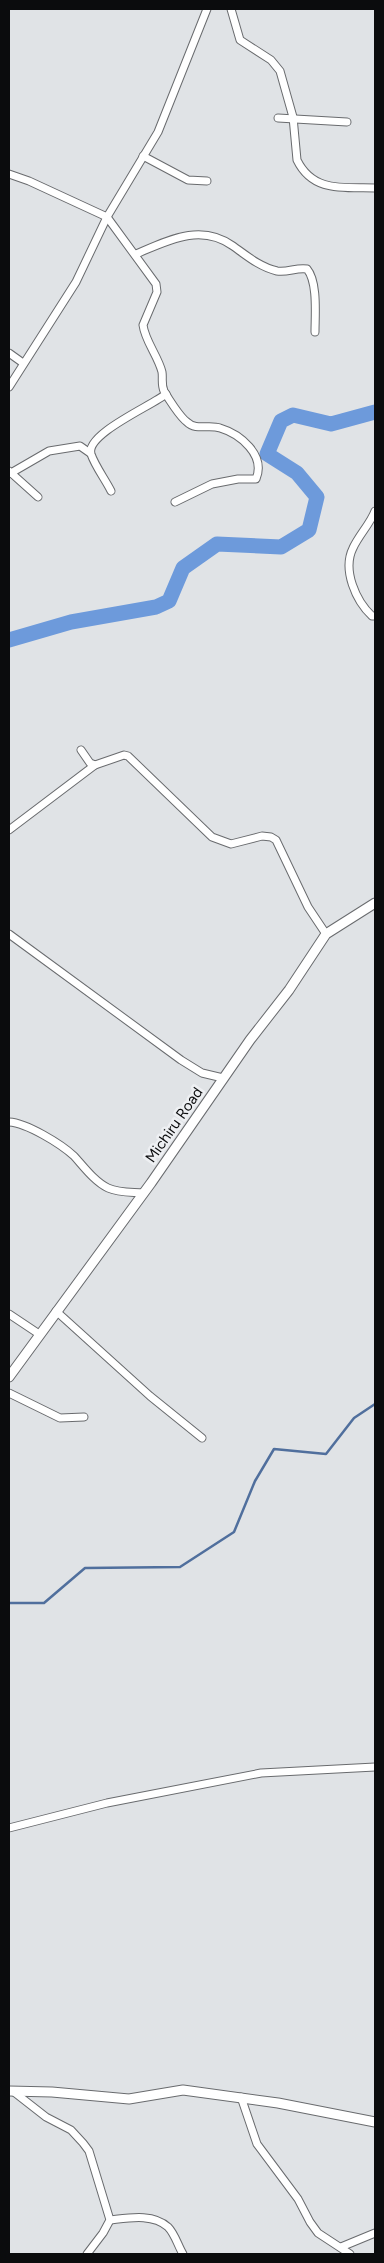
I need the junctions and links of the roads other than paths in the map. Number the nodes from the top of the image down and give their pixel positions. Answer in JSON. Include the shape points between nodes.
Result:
{"nodes":[{"id":1,"x":207,"y":9,"type":"edge"},
{"id":2,"x":231,"y":9,"type":"edge"},
{"id":3,"x":278,"y":118,"type":"dead end"},
{"id":4,"x":293,"y":118,"type":"junction"},
{"id":5,"x":347,"y":122,"type":"dead end"},
{"id":6,"x":143,"y":156,"type":"junction"},
{"id":7,"x":9,"y":174,"type":"edge"},
{"id":8,"x":206,"y":181,"type":"dead end"},
{"id":9,"x":375,"y":188,"type":"edge"},
{"id":10,"x":108,"y":217,"type":"junction"},
{"id":11,"x":136,"y":254,"type":"junction"},
{"id":12,"x":315,"y":332,"type":"dead end"},
{"id":13,"x":9,"y":354,"type":"edge"},
{"id":14,"x":23,"y":363,"type":"junction"},
{"id":15,"x":9,"y":387,"type":"edge"},
{"id":16,"x":166,"y":394,"type":"junction"},
{"id":17,"x":90,"y":453,"type":"junction"},
{"id":18,"x":10,"y":472,"type":"edge"},
{"id":19,"x":111,"y":491,"type":"dead end"},
{"id":20,"x":38,"y":497,"type":"dead end"},
{"id":21,"x":175,"y":502,"type":"dead end"},
{"id":22,"x":375,"y":511,"type":"edge"},
{"id":23,"x":375,"y":616,"type":"edge"},
{"id":24,"x":81,"y":750,"type":"dead end"},
{"id":25,"x":95,"y":765,"type":"junction"},
{"id":26,"x":9,"y":830,"type":"edge"},
{"id":27,"x":375,"y":903,"type":"edge"},
{"id":28,"x":9,"y":934,"type":"edge"},
{"id":29,"x":326,"y":934,"type":"junction"},
{"id":30,"x":223,"y":1078,"type":"junction"},
{"id":31,"x":9,"y":1122,"type":"edge"},
{"id":32,"x":143,"y":1193,"type":"junction"},
{"id":33,"x":56,"y":1311,"type":"junction"},
{"id":34,"x":9,"y":1314,"type":"edge"},
{"id":35,"x":39,"y":1334,"type":"junction"},
{"id":36,"x":9,"y":1377,"type":"edge"},
{"id":37,"x":9,"y":1393,"type":"edge"},
{"id":38,"x":84,"y":1417,"type":"dead end"},
{"id":39,"x":202,"y":1438,"type":"dead end"},
{"id":40,"x":375,"y":1767,"type":"edge"},
{"id":41,"x":9,"y":1828,"type":"edge"},
{"id":42,"x":12,"y":2091,"type":"edge"},
{"id":43,"x":241,"y":2097,"type":"junction"},
{"id":44,"x":375,"y":2122,"type":"edge"},
{"id":45,"x":110,"y":2220,"type":"junction"},
{"id":46,"x":375,"y":2233,"type":"edge"},
{"id":47,"x":341,"y":2247,"type":"junction"},
{"id":48,"x":87,"y":2254,"type":"edge"},
{"id":49,"x":183,"y":2254,"type":"edge"},
{"id":50,"x":350,"y":2254,"type":"edge"}],
"edges":[{"from":1,"to":6,"type":"street","via":[[164,119]]},
{"from":2,"to":4,"type":"street","via":[[240,40],[262,53],[280,71]]},
{"from":3,"to":4,"type":"street"},
{"from":4,"to":5,"type":"street"},
{"from":4,"to":9,"type":"street","via":[[297,160],[310,177],[340,189]]},
{"from":6,"to":8,"type":"street","via":[[188,180]]},
{"from":6,"to":10,"type":"street"},
{"from":7,"to":10,"type":"street"},
{"from":10,"to":11,"type":"street"},
{"from":10,"to":14,"type":"street","via":[[76,282]]},
{"from":11,"to":12,"type":"street","via":[[162,242],[208,234],[218,236],[247,258],[273,270],[307,269],[316,301]]},
{"from":11,"to":16,"type":"street","via":[[156,284],[157,292],[143,325],[161,369]]},
{"from":13,"to":14,"type":"street"},
{"from":14,"to":15,"type":"street"},
{"from":16,"to":17,"type":"street","via":[[98,437]]},
{"from":16,"to":21,"type":"street","via":[[192,426],[218,427],[245,441],[253,451],[258,475],[253,480],[212,484]]},
{"from":17,"to":18,"type":"street","via":[[80,446],[49,451]]},
{"from":17,"to":19,"type":"street"},
{"from":18,"to":20,"type":"street"},
{"from":22,"to":23,"type":"street","via":[[351,550],[349,574],[361,605]]},
{"from":24,"to":25,"type":"street"},
{"from":25,"to":26,"type":"street"},
{"from":25,"to":29,"type":"street","via":[[128,756],[212,837],[224,843],[271,836]]},
{"from":27,"to":29,"type":"street","name":"Michiru Road"},
{"from":28,"to":30,"type":"street","via":[[181,1060],[202,1073]]},
{"from":29,"to":30,"type":"street","name":"Michiru Road"},
{"from":30,"to":32,"type":"street","name":"Michiru Road"},
{"from":31,"to":32,"type":"street","via":[[33,1130],[72,1154],[110,1189]]},
{"from":32,"to":33,"type":"street","name":"Michiru Road"},
{"from":33,"to":35,"type":"street","name":"Michiru Road"},
{"from":33,"to":39,"type":"street"},
{"from":34,"to":35,"type":"street"},
{"from":35,"to":36,"type":"street","name":"Michiru Road"},
{"from":37,"to":38,"type":"street","via":[[60,1418]]},
{"from":40,"to":41,"type":"street","via":[[261,1773],[107,1803]]},
{"from":42,"to":43,"type":"street","via":[[129,2099],[183,2090]]},
{"from":42,"to":45,"type":"street","via":[[40,2113],[71,2130],[83,2143],[89,2152]]},
{"from":43,"to":44,"type":"street"},
{"from":43,"to":47,"type":"street","via":[[256,2144],[298,2199],[318,2233]]},
{"from":45,"to":48,"type":"street"},
{"from":45,"to":49,"type":"street","via":[[132,2217],[159,2222],[167,2227]]},
{"from":46,"to":47,"type":"street"},
{"from":47,"to":50,"type":"street"}]}
